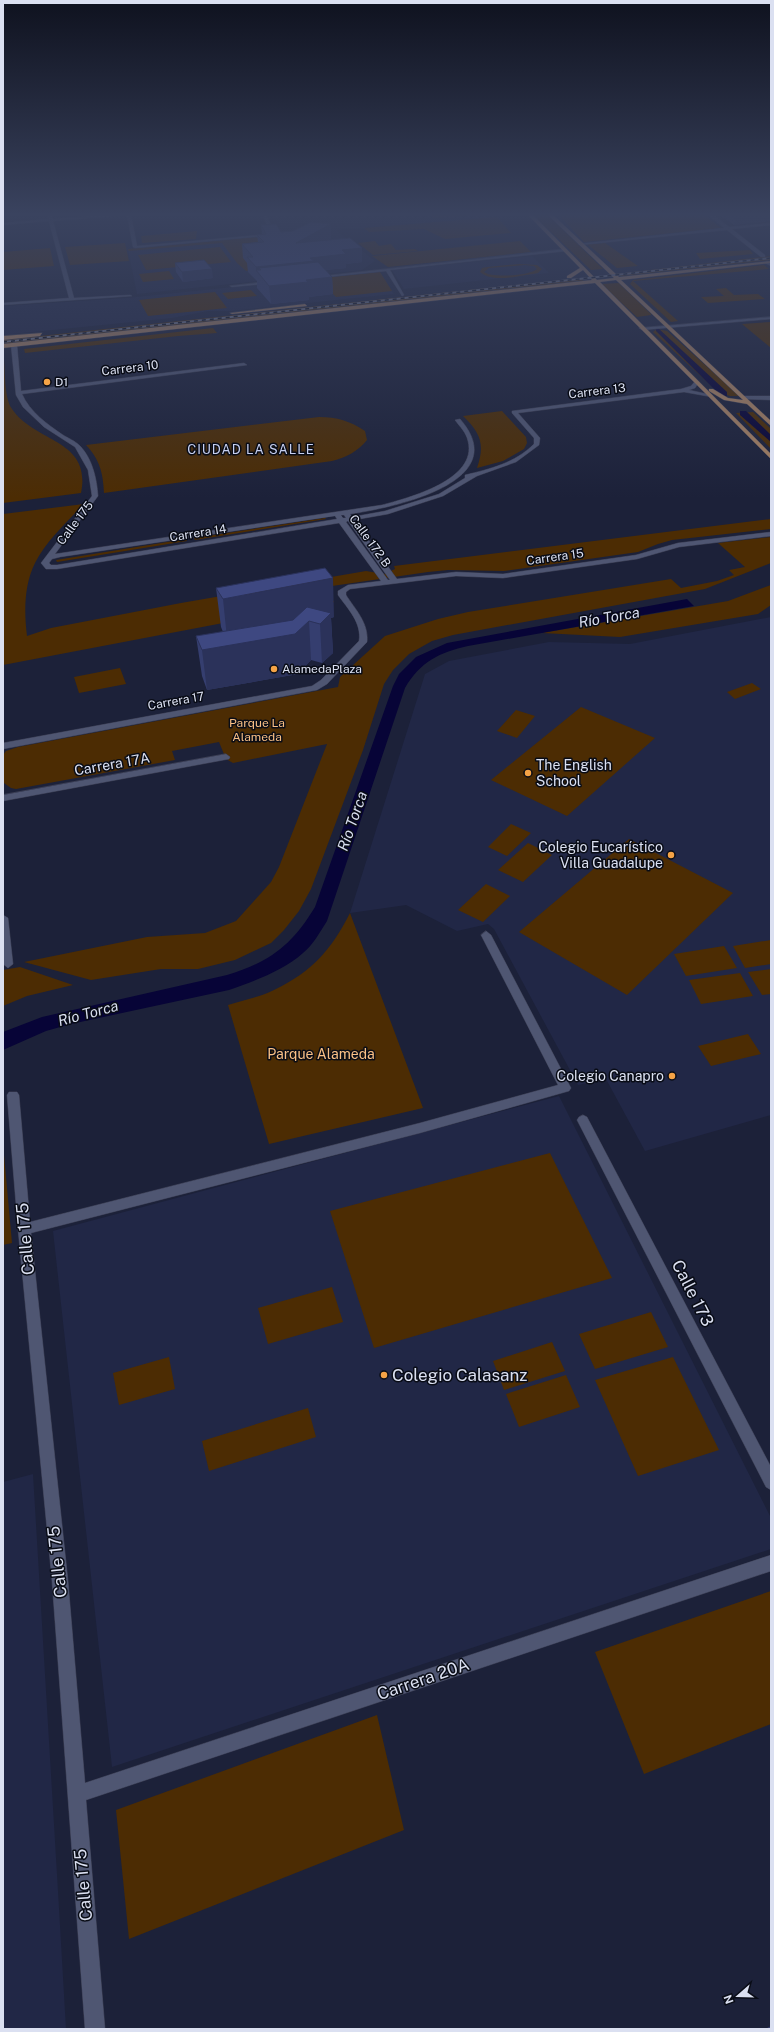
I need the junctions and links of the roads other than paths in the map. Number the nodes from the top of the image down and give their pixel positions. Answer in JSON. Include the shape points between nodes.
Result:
{"nodes":[{"id":1,"x":284,"y":308,"type":"edge"},
{"id":2,"x":351,"y":308,"type":"edge"},
{"id":3,"x":623,"y":308,"type":"edge"},
{"id":4,"x":648,"y":308,"type":"edge"},
{"id":5,"x":651,"y":311,"type":"junction"},
{"id":6,"x":628,"y":313,"type":"junction"},
{"id":7,"x":228,"y":314,"type":"dead end"},
{"id":8,"x":650,"y":317,"type":"dead end"},
{"id":9,"x":640,"y":318,"type":"dead end"},
{"id":10,"x":771,"y":318,"type":"edge"},
{"id":11,"x":666,"y":325,"type":"junction"},
{"id":12,"x":642,"y":328,"type":"junction"},
{"id":13,"x":647,"y":333,"type":"junction"},
{"id":14,"x":674,"y":333,"type":"junction"},
{"id":15,"x":43,"y":334,"type":"dead end"},
{"id":16,"x":3,"y":338,"type":"edge"},
{"id":17,"x":14,"y":345,"type":"junction"},
{"id":18,"x":3,"y":346,"type":"edge"},
{"id":19,"x":675,"y":360,"type":"junction"},
{"id":20,"x":244,"y":365,"type":"dead end"},
{"id":21,"x":696,"y":382,"type":"junction"},
{"id":22,"x":682,"y":391,"type":"junction"},
{"id":23,"x":19,"y":393,"type":"junction"},
{"id":24,"x":710,"y":396,"type":"junction"},
{"id":25,"x":744,"y":398,"type":"junction"},
{"id":26,"x":771,"y":400,"type":"edge"},
{"id":27,"x":749,"y":403,"type":"junction"},
{"id":28,"x":458,"y":420,"type":"dead end"},
{"id":29,"x":771,"y":424,"type":"edge"},
{"id":30,"x":771,"y":457,"type":"edge"},
{"id":31,"x":474,"y":475,"type":"junction"},
{"id":32,"x":451,"y":480,"type":"junction"},
{"id":33,"x":344,"y":511,"type":"junction"},
{"id":34,"x":336,"y":512,"type":"junction"},
{"id":35,"x":350,"y":520,"type":"junction"},
{"id":36,"x":342,"y":521,"type":"junction"},
{"id":37,"x":771,"y":534,"type":"edge"},
{"id":38,"x":45,"y":563,"type":"junction"},
{"id":39,"x":395,"y":581,"type":"junction"},
{"id":40,"x":386,"y":582,"type":"junction"},
{"id":41,"x":343,"y":662,"type":"joint"},
{"id":42,"x":3,"y":746,"type":"edge"},
{"id":43,"x":226,"y":757,"type":"dead end"},
{"id":44,"x":3,"y":798,"type":"edge"},
{"id":45,"x":3,"y":918,"type":"edge"},
{"id":46,"x":486,"y":935,"type":"dead end"},
{"id":47,"x":8,"y":964,"type":"dead end"},
{"id":48,"x":13,"y":1095,"type":"dead end"},
{"id":49,"x":583,"y":1120,"type":"dead end"},
{"id":50,"x":24,"y":1229,"type":"junction"},
{"id":51,"x":771,"y":1482,"type":"edge"},
{"id":52,"x":771,"y":1563,"type":"edge"},
{"id":53,"x":76,"y":1795,"type":"junction"},
{"id":54,"x":95,"y":2029,"type":"edge"}],
"edges":[{"from":1,"to":7,"type":"main road"},
{"from":2,"to":17,"type":"main road"},
{"from":3,"to":6,"type":"main road"},
{"from":4,"to":5,"type":"main road"},
{"from":5,"to":8,"type":"main road","via":[[654,314]]},
{"from":5,"to":11,"type":"main road"},
{"from":6,"to":9,"type":"main road"},
{"from":6,"to":12,"type":"main road"},
{"from":10,"to":11,"type":"street"},
{"from":11,"to":12,"type":"street"},
{"from":11,"to":14,"type":"main road"},
{"from":12,"to":13,"type":"main road"},
{"from":13,"to":14,"type":"main road","via":[[650,328],[659,328]]},
{"from":13,"to":19,"type":"main road"},
{"from":14,"to":25,"type":"main road"},
{"from":15,"to":16,"type":"main road"},
{"from":17,"to":18,"type":"main road"},
{"from":17,"to":23,"type":"street","name":"Calle 175"},
{"from":19,"to":21,"type":"main road"},
{"from":19,"to":27,"type":"main road","via":[[721,397]]},
{"from":20,"to":23,"type":"street","name":"Carrera 10"},
{"from":21,"to":22,"type":"street","name":"Carrera 13","via":[[693,387]]},
{"from":21,"to":24,"type":"main road"},
{"from":22,"to":24,"type":"street","name":"Carrera 13"},
{"from":22,"to":31,"type":"street","name":"Carrera 13","via":[[514,412],[537,438],[537,444],[522,457]]},
{"from":23,"to":38,"type":"street","name":"Calle 175","via":[[25,406],[34,416],[77,446],[91,470],[94,483],[95,496]]},
{"from":24,"to":30,"type":"main road"},
{"from":25,"to":26,"type":"street"},
{"from":25,"to":27,"type":"main road"},
{"from":26,"to":27,"type":"street"},
{"from":27,"to":29,"type":"main road"},
{"from":28,"to":32,"type":"street","via":[[469,433],[472,447],[468,462]]},
{"from":31,"to":32,"type":"street"},
{"from":31,"to":35,"type":"street","name":"Carrera 14","via":[[441,495],[419,504]]},
{"from":32,"to":33,"type":"street","via":[[411,500],[382,507]]},
{"from":33,"to":34,"type":"street"},
{"from":33,"to":35,"type":"street","name":"Calle 172 B"},
{"from":34,"to":36,"type":"street","name":"Calle 172 B"},
{"from":34,"to":38,"type":"street","via":[[58,555]]},
{"from":35,"to":36,"type":"street","name":"Carrera 14"},
{"from":35,"to":39,"type":"street","name":"Calle 172 B"},
{"from":36,"to":38,"type":"street","name":"Carrera 14","via":[[57,568]]},
{"from":36,"to":40,"type":"street","name":"Calle 172 B"},
{"from":37,"to":39,"type":"street","name":"Carrera 15","via":[[678,545],[637,557],[503,576],[456,574]]},
{"from":39,"to":40,"type":"street","name":"Carrera 15"},
{"from":40,"to":41,"type":"street","name":"Carrera 15","via":[[348,587],[342,591],[365,636],[363,642]]},
{"from":41,"to":42,"type":"street","name":"Carrera 17","via":[[324,682],[314,688]]},
{"from":43,"to":44,"type":"street","name":"Carrera 17A"},
{"from":45,"to":47,"type":"street"},
{"from":46,"to":50,"type":"street","via":[[565,1088],[413,1130]]},
{"from":48,"to":50,"type":"street","name":"Calle 175"},
{"from":49,"to":51,"type":"street","name":"Calle 173"},
{"from":50,"to":53,"type":"street","name":"Calle 175","via":[[60,1581]]},
{"from":52,"to":53,"type":"street","name":"Carrera 20A"},
{"from":53,"to":54,"type":"street","name":"Calle 175"}]}
